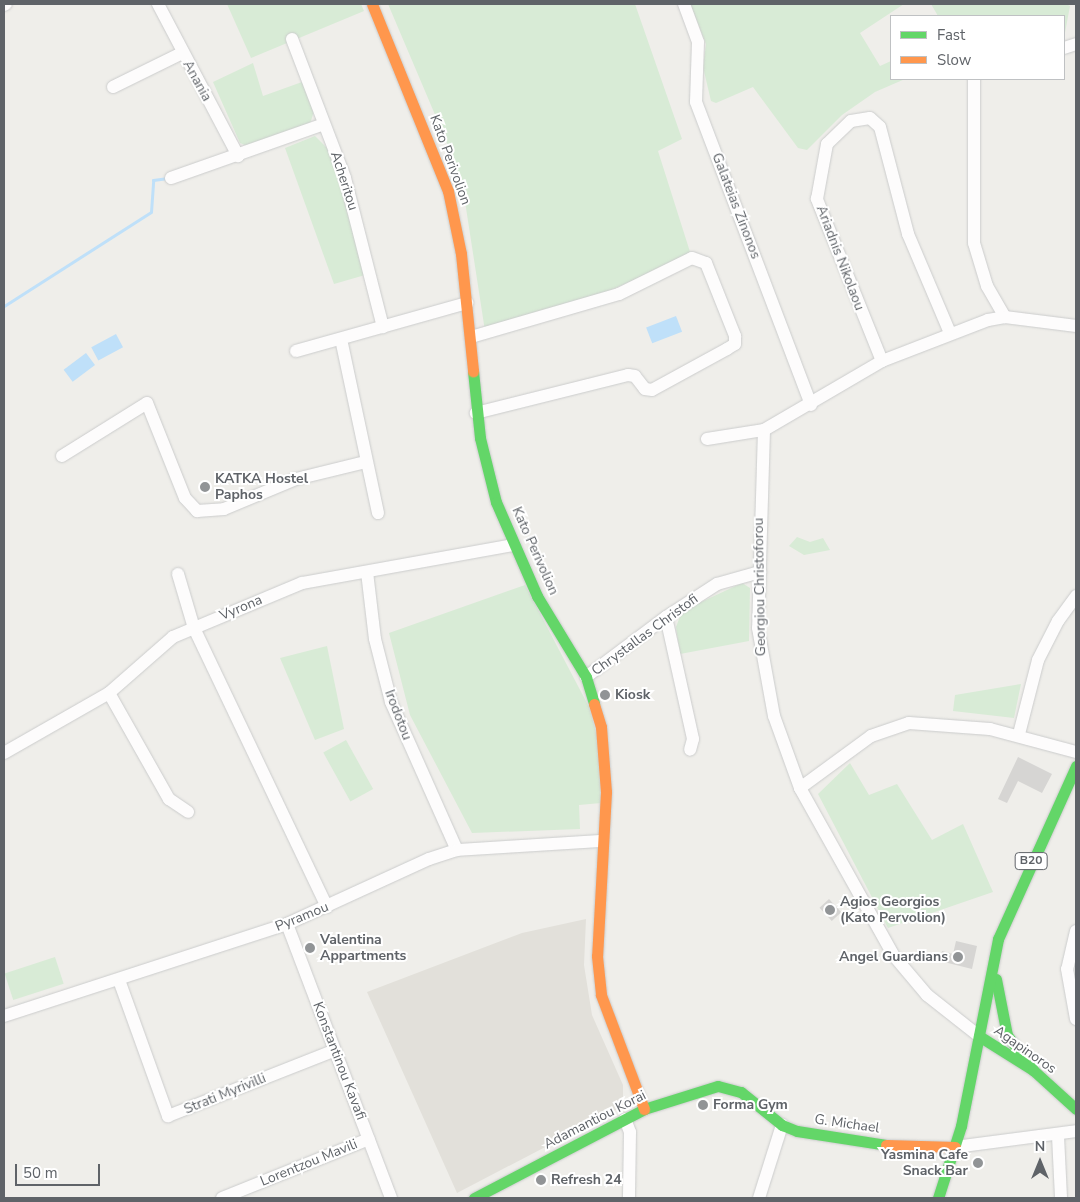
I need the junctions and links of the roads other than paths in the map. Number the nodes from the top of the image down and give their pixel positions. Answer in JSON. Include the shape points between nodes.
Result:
{"nodes":[{"id":1,"x":158,"y":4,"type":"edge"},
{"id":2,"x":372,"y":4,"type":"edge"},
{"id":3,"x":684,"y":4,"type":"edge"},
{"id":4,"x":292,"y":39,"type":"dead end"},
{"id":5,"x":182,"y":53,"type":"junction"},
{"id":6,"x":974,"y":80,"type":"edge"},
{"id":7,"x":113,"y":88,"type":"dead end"},
{"id":8,"x":324,"y":124,"type":"junction"},
{"id":9,"x":238,"y":156,"type":"junction"},
{"id":10,"x":171,"y":178,"type":"dead end"},
{"id":11,"x":467,"y":303,"type":"junction"},
{"id":12,"x":1005,"y":317,"type":"junction"},
{"id":13,"x":1076,"y":326,"type":"edge"},
{"id":14,"x":383,"y":327,"type":"junction"},
{"id":15,"x":950,"y":333,"type":"junction"},
{"id":16,"x":471,"y":337,"type":"junction"},
{"id":17,"x":341,"y":339,"type":"junction"},
{"id":18,"x":296,"y":351,"type":"dead end"},
{"id":19,"x":882,"y":361,"type":"junction"},
{"id":20,"x":811,"y":405,"type":"junction"},
{"id":21,"x":476,"y":414,"type":"junction"},
{"id":22,"x":764,"y":430,"type":"junction"},
{"id":23,"x":707,"y":440,"type":"dead end"},
{"id":24,"x":62,"y":456,"type":"dead end"},
{"id":25,"x":366,"y":462,"type":"junction"},
{"id":26,"x":378,"y":513,"type":"dead end"},
{"id":27,"x":514,"y":545,"type":"junction"},
{"id":28,"x":367,"y":572,"type":"junction"},
{"id":29,"x":760,"y":572,"type":"junction"},
{"id":30,"x":178,"y":574,"type":"dead end"},
{"id":31,"x":1076,"y":596,"type":"edge"},
{"id":32,"x":666,"y":616,"type":"junction"},
{"id":33,"x":194,"y":628,"type":"junction"},
{"id":34,"x":586,"y":677,"type":"junction"},
{"id":35,"x":109,"y":693,"type":"junction"},
{"id":36,"x":1019,"y":734,"type":"junction"},
{"id":37,"x":690,"y":750,"type":"dead end"},
{"id":38,"x":1076,"y":752,"type":"edge"},
{"id":39,"x":4,"y":754,"type":"edge"},
{"id":40,"x":1076,"y":766,"type":"edge"},
{"id":41,"x":800,"y":788,"type":"junction"},
{"id":42,"x":188,"y":812,"type":"dead end"},
{"id":43,"x":602,"y":841,"type":"junction"},
{"id":44,"x":457,"y":850,"type":"junction"},
{"id":45,"x":327,"y":907,"type":"junction"},
{"id":46,"x":288,"y":924,"type":"junction"},
{"id":47,"x":1076,"y":931,"type":"edge"},
{"id":48,"x":994,"y":959,"type":"junction"},
{"id":49,"x":119,"y":980,"type":"junction"},
{"id":50,"x":4,"y":1016,"type":"edge"},
{"id":51,"x":1076,"y":1019,"type":"edge"},
{"id":52,"x":979,"y":1036,"type":"junction"},
{"id":53,"x":333,"y":1051,"type":"junction"},
{"id":54,"x":1033,"y":1070,"type":"junction"},
{"id":55,"x":644,"y":1109,"type":"junction"},
{"id":56,"x":1076,"y":1109,"type":"edge"},
{"id":57,"x":625,"y":1119,"type":"junction"},
{"id":58,"x":782,"y":1125,"type":"junction"},
{"id":59,"x":1076,"y":1131,"type":"edge"},
{"id":60,"x":1058,"y":1136,"type":"junction"},
{"id":61,"x":368,"y":1139,"type":"junction"},
{"id":62,"x":910,"y":1148,"type":"junction"},
{"id":63,"x":955,"y":1148,"type":"junction"},
{"id":64,"x":950,"y":1160,"type":"junction"},
{"id":65,"x":222,"y":1198,"type":"edge"},
{"id":66,"x":391,"y":1198,"type":"edge"},
{"id":67,"x":474,"y":1198,"type":"edge"},
{"id":68,"x":629,"y":1198,"type":"edge"},
{"id":69,"x":759,"y":1198,"type":"edge"},
{"id":70,"x":938,"y":1198,"type":"edge"},
{"id":71,"x":1061,"y":1198,"type":"edge"}],
"edges":[{"from":1,"to":5,"type":"street","name":"Anania"},
{"from":2,"to":11,"type":"main road","name":"Kato Perivolion","via":[[448,191]]},
{"from":3,"to":20,"type":"street","name":"Galateias Zinonos","via":[[698,42],[696,102]]},
{"from":4,"to":8,"type":"street","name":"Acheritou"},
{"from":5,"to":7,"type":"street"},
{"from":5,"to":9,"type":"street","name":"Anania"},
{"from":6,"to":12,"type":"street","via":[[974,243],[987,286]]},
{"from":8,"to":9,"type":"street"},
{"from":8,"to":14,"type":"street","name":"Acheritou","via":[[345,178]]},
{"from":9,"to":10,"type":"street"},
{"from":11,"to":14,"type":"street"},
{"from":11,"to":16,"type":"main road","name":"Kato Perivolion"},
{"from":12,"to":13,"type":"street"},
{"from":12,"to":15,"type":"street"},
{"from":14,"to":17,"type":"street"},
{"from":15,"to":19,"type":"street"},
{"from":15,"to":19,"type":"street","name":"Ariadnis Nikolaou","via":[[908,234],[880,127],[870,118],[851,120],[831,138],[817,199]]},
{"from":16,"to":21,"type":"main road","name":"Kato Perivolion"},
{"from":16,"to":21,"type":"street","via":[[619,294],[692,258],[706,263],[735,336],[734,344],[727,349],[652,390],[628,375]]},
{"from":17,"to":18,"type":"street"},
{"from":17,"to":25,"type":"street"},
{"from":19,"to":20,"type":"street"},
{"from":20,"to":22,"type":"street"},
{"from":21,"to":27,"type":"main road","name":"Kato Perivolion","via":[[485,466]]},
{"from":22,"to":23,"type":"street"},
{"from":22,"to":29,"type":"street","name":"Georgiou Christoforou"},
{"from":24,"to":25,"type":"street","via":[[147,403],[185,498],[197,512],[224,509],[296,479]]},
{"from":25,"to":26,"type":"street"},
{"from":27,"to":28,"type":"street","name":"Vyrona"},
{"from":27,"to":34,"type":"main road","name":"Kato Perivolion","via":[[537,596]]},
{"from":28,"to":33,"type":"street","name":"Vyrona","via":[[302,583]]},
{"from":28,"to":44,"type":"street","name":"Irodotou","via":[[375,639],[391,702]]},
{"from":29,"to":32,"type":"street","name":"Chrystallas Christofi","via":[[717,584]]},
{"from":29,"to":41,"type":"street","name":"Georgiou Christoforou","via":[[758,628],[765,684]]},
{"from":30,"to":33,"type":"street"},
{"from":31,"to":36,"type":"street","via":[[1058,621],[1038,660]]},
{"from":32,"to":34,"type":"street","name":"Chrystallas Christofi"},
{"from":32,"to":37,"type":"street","via":[[693,739]]},
{"from":33,"to":35,"type":"street","name":"Vyrona","via":[[165,642]]},
{"from":33,"to":45,"type":"street"},
{"from":34,"to":43,"type":"main road","name":"Kato Perivolion","via":[[601,727],[606,792]]},
{"from":35,"to":39,"type":"street","name":"Vyrona"},
{"from":35,"to":42,"type":"street","via":[[169,799]]},
{"from":36,"to":38,"type":"street"},
{"from":36,"to":41,"type":"street","via":[[930,722],[889,727],[853,748]]},
{"from":40,"to":48,"type":"main road","number":"B20","via":[[1013,900]]},
{"from":41,"to":52,"type":"street","name":"Georgiou Christoforou","via":[[894,956],[927,995]]},
{"from":43,"to":44,"type":"street","name":"Pyramou"},
{"from":43,"to":55,"type":"main road","name":"Kato Perivolion","via":[[597,956],[600,995]]},
{"from":44,"to":45,"type":"street","name":"Pyramou","via":[[429,858]]},
{"from":45,"to":46,"type":"street","name":"Pyramou"},
{"from":46,"to":49,"type":"street","name":"Pyramou"},
{"from":46,"to":53,"type":"street","name":"Konstantinou Kavafi"},
{"from":47,"to":51,"type":"street","via":[[1067,968]]},
{"from":48,"to":52,"type":"main road","number":"B20"},
{"from":48,"to":54,"type":"main road","via":[[1002,1021],[1013,1046]]},
{"from":49,"to":50,"type":"street","name":"Pyramou"},
{"from":49,"to":53,"type":"street","name":"Strati Myrivilli","via":[[168,1116]]},
{"from":52,"to":54,"type":"main road","name":"Agapinoros"},
{"from":52,"to":63,"type":"main road","number":"B20"},
{"from":53,"to":61,"type":"street","name":"Konstantinou Kavafi"},
{"from":54,"to":56,"type":"main road","name":"Agapinoros"},
{"from":55,"to":57,"type":"main road","name":"Adamantiou Korai"},
{"from":55,"to":58,"type":"main road","name":"Adamantiou Korai","via":[[718,1086],[746,1095]]},
{"from":57,"to":67,"type":"main road","name":"Adamantiou Korai"},
{"from":57,"to":68,"type":"street","via":[[630,1132]]},
{"from":58,"to":62,"type":"main road","name":"G. Michael","via":[[819,1136]]},
{"from":58,"to":69,"type":"street"},
{"from":59,"to":60,"type":"street"},
{"from":60,"to":63,"type":"street"},
{"from":60,"to":71,"type":"street"},
{"from":61,"to":65,"type":"street","name":"Lorentzou Mavili"},
{"from":61,"to":66,"type":"street","name":"Konstantinou Kavafi"},
{"from":62,"to":63,"type":"main road","name":"G. Michael"},
{"from":62,"to":64,"type":"main road","name":"G. Michael"},
{"from":63,"to":64,"type":"main road","number":"B20"},
{"from":64,"to":70,"type":"main road","number":"B20"}]}
